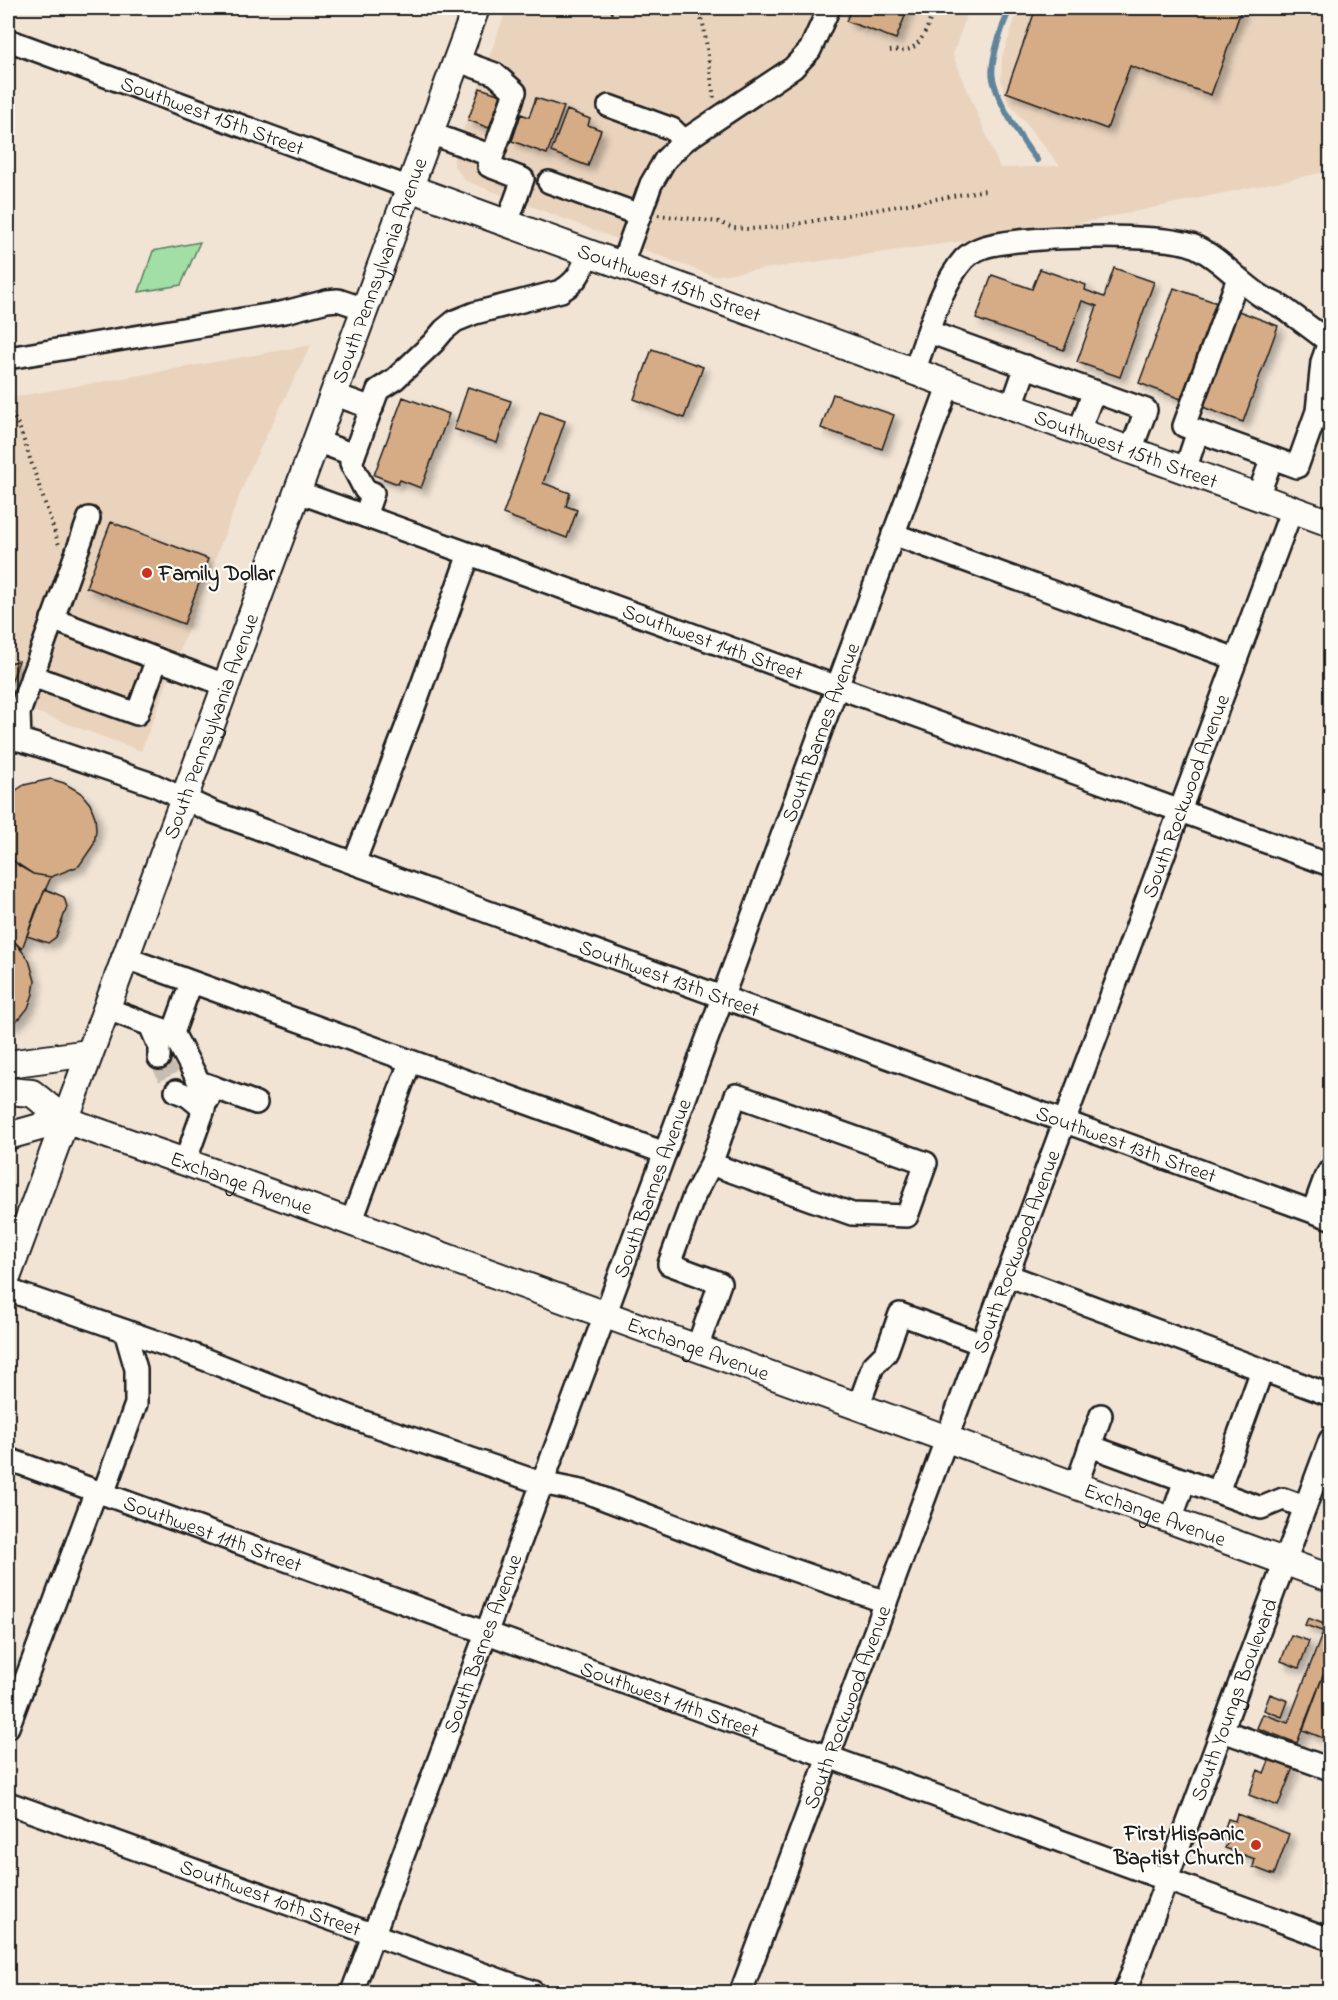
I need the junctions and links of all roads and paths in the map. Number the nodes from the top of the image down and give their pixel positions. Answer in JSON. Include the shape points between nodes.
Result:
{"nodes":[{"id":1,"x":476,"y":8,"type":"edge"},
{"id":2,"x":621,"y":8,"type":"edge"},
{"id":3,"x":697,"y":8,"type":"edge"},
{"id":4,"x":829,"y":8,"type":"edge"},
{"id":5,"x":931,"y":8,"type":"edge"},
{"id":6,"x":611,"y":13,"type":"dead end"},
{"id":7,"x":8,"y":40,"type":"edge"},
{"id":8,"x":890,"y":51,"type":"dead end"},
{"id":9,"x":456,"y":60,"type":"junction"},
{"id":10,"x":609,"y":106,"type":"dead end"},
{"id":11,"x":720,"y":116,"type":"junction"},
{"id":12,"x":430,"y":133,"type":"junction"},
{"id":13,"x":684,"y":141,"type":"junction"},
{"id":14,"x":492,"y":156,"type":"junction"},
{"id":15,"x":549,"y":182,"type":"dead end"},
{"id":16,"x":410,"y":188,"type":"junction"},
{"id":17,"x":986,"y":190,"type":"dead end"},
{"id":18,"x":639,"y":214,"type":"junction"},
{"id":19,"x":507,"y":223,"type":"junction"},
{"id":20,"x":589,"y":252,"type":"junction"},
{"id":21,"x":622,"y":264,"type":"junction"},
{"id":22,"x":1238,"y":278,"type":"junction"},
{"id":23,"x":365,"y":309,"type":"junction"},
{"id":24,"x":929,"y":332,"type":"junction"},
{"id":25,"x":8,"y":358,"type":"edge"},
{"id":26,"x":1026,"y":366,"type":"junction"},
{"id":27,"x":914,"y":371,"type":"junction"},
{"id":28,"x":949,"y":384,"type":"junction"},
{"id":29,"x":1094,"y":391,"type":"junction"},
{"id":30,"x":333,"y":394,"type":"junction"},
{"id":31,"x":1012,"y":406,"type":"junction"},
{"id":32,"x":8,"y":408,"type":"edge"},
{"id":33,"x":372,"y":408,"type":"junction"},
{"id":34,"x":1079,"y":431,"type":"junction"},
{"id":35,"x":1198,"y":431,"type":"junction"},
{"id":36,"x":316,"y":441,"type":"junction"},
{"id":37,"x":1131,"y":450,"type":"junction"},
{"id":38,"x":354,"y":454,"type":"junction"},
{"id":39,"x":1272,"y":458,"type":"junction"},
{"id":40,"x":1185,"y":470,"type":"junction"},
{"id":41,"x":298,"y":492,"type":"junction"},
{"id":42,"x":1258,"y":496,"type":"junction"},
{"id":43,"x":1292,"y":509,"type":"junction"},
{"id":44,"x":365,"y":516,"type":"junction"},
{"id":45,"x":89,"y":518,"type":"dead end"},
{"id":46,"x":1330,"y":523,"type":"edge"},
{"id":47,"x":893,"y":534,"type":"junction"},
{"id":48,"x":469,"y":554,"type":"junction"},
{"id":49,"x":75,"y":557,"type":"junction"},
{"id":50,"x":52,"y":619,"type":"junction"},
{"id":51,"x":157,"y":659,"type":"junction"},
{"id":52,"x":1236,"y":659,"type":"junction"},
{"id":53,"x":32,"y":676,"type":"junction"},
{"id":54,"x":225,"y":685,"type":"junction"},
{"id":55,"x":836,"y":687,"type":"junction"},
{"id":56,"x":14,"y":739,"type":"edge"},
{"id":57,"x":183,"y":797,"type":"junction"},
{"id":58,"x":1179,"y":810,"type":"junction"},
{"id":59,"x":354,"y":863,"type":"junction"},
{"id":60,"x":1330,"y":865,"type":"edge"},
{"id":61,"x":123,"y":957,"type":"junction"},
{"id":62,"x":191,"y":983,"type":"junction"},
{"id":63,"x":721,"y":997,"type":"junction"},
{"id":64,"x":105,"y":1008,"type":"junction"},
{"id":65,"x":165,"y":1048,"type":"junction"},
{"id":66,"x":89,"y":1053,"type":"junction"},
{"id":67,"x":410,"y":1062,"type":"junction"},
{"id":68,"x":8,"y":1064,"type":"edge"},
{"id":69,"x":213,"y":1087,"type":"junction"},
{"id":70,"x":183,"y":1090,"type":"tunnel mouth"},
{"id":71,"x":8,"y":1091,"type":"edge"},
{"id":72,"x":256,"y":1103,"type":"dead end"},
{"id":73,"x":204,"y":1109,"type":"junction"},
{"id":74,"x":65,"y":1120,"type":"junction"},
{"id":75,"x":1064,"y":1121,"type":"junction"},
{"id":76,"x":8,"y":1136,"type":"edge"},
{"id":77,"x":665,"y":1153,"type":"junction"},
{"id":78,"x":185,"y":1162,"type":"junction"},
{"id":79,"x":711,"y":1164,"type":"junction"},
{"id":80,"x":1330,"y":1170,"type":"edge"},
{"id":81,"x":1322,"y":1215,"type":"edge"},
{"id":82,"x":351,"y":1223,"type":"junction"},
{"id":83,"x":13,"y":1244,"type":"edge"},
{"id":84,"x":8,"y":1275,"type":"edge"},
{"id":85,"x":1007,"y":1275,"type":"junction"},
{"id":86,"x":8,"y":1290,"type":"edge"},
{"id":87,"x":605,"y":1315,"type":"junction"},
{"id":88,"x":125,"y":1331,"type":"junction"},
{"id":89,"x":982,"y":1344,"type":"junction"},
{"id":90,"x":697,"y":1348,"type":"junction"},
{"id":91,"x":1262,"y":1370,"type":"junction"},
{"id":92,"x":1330,"y":1395,"type":"edge"},
{"id":93,"x":858,"y":1407,"type":"junction"},
{"id":94,"x":1101,"y":1415,"type":"dead end"},
{"id":95,"x":947,"y":1439,"type":"junction"},
{"id":96,"x":1330,"y":1440,"type":"edge"},
{"id":97,"x":1090,"y":1446,"type":"junction"},
{"id":98,"x":8,"y":1458,"type":"edge"},
{"id":99,"x":1185,"y":1480,"type":"junction"},
{"id":100,"x":541,"y":1483,"type":"junction"},
{"id":101,"x":1076,"y":1486,"type":"junction"},
{"id":102,"x":1322,"y":1486,"type":"edge"},
{"id":103,"x":1218,"y":1492,"type":"junction"},
{"id":104,"x":100,"y":1493,"type":"junction"},
{"id":105,"x":1305,"y":1507,"type":"junction"},
{"id":106,"x":1171,"y":1520,"type":"junction"},
{"id":107,"x":1285,"y":1562,"type":"junction"},
{"id":108,"x":1330,"y":1578,"type":"edge"},
{"id":109,"x":886,"y":1602,"type":"junction"},
{"id":110,"x":486,"y":1632,"type":"junction"},
{"id":111,"x":8,"y":1727,"type":"edge"},
{"id":112,"x":1223,"y":1731,"type":"junction"},
{"id":113,"x":829,"y":1757,"type":"junction"},
{"id":114,"x":1330,"y":1769,"type":"edge"},
{"id":115,"x":8,"y":1803,"type":"edge"},
{"id":116,"x":1168,"y":1880,"type":"junction"},
{"id":117,"x":373,"y":1935,"type":"junction"},
{"id":118,"x":1330,"y":1939,"type":"edge"},
{"id":119,"x":352,"y":1992,"type":"edge"},
{"id":120,"x":533,"y":1992,"type":"edge"},
{"id":121,"x":741,"y":1992,"type":"edge"},
{"id":122,"x":1125,"y":1992,"type":"edge"}],
"edges":[{"from":1,"to":9,"type":"main road","name":"South Pennsylvania Avenue"},
{"from":2,"to":6,"type":"path"},
{"from":3,"to":11,"type":"path"},
{"from":4,"to":11,"type":"street","via":[[810,50],[793,68]]},
{"from":5,"to":8,"type":"path","via":[[930,21],[918,43],[910,49]]},
{"from":7,"to":16,"type":"street","name":"Southwest 15th Street"},
{"from":9,"to":12,"type":"main road","name":"South Pennsylvania Avenue"},
{"from":9,"to":14,"type":"street","via":[[495,74],[515,92]]},
{"from":10,"to":13,"type":"street","via":[[672,129]]},
{"from":11,"to":13,"type":"street"},
{"from":12,"to":14,"type":"street"},
{"from":12,"to":16,"type":"main road","name":"South Pennsylvania Avenue"},
{"from":13,"to":18,"type":"street","via":[[665,160]]},
{"from":14,"to":19,"type":"street","via":[[489,166],[523,179]]},
{"from":15,"to":18,"type":"street"},
{"from":16,"to":19,"type":"main road","name":"Southwest 15th Street"},
{"from":16,"to":23,"type":"main road","name":"South Pennsylvania Avenue"},
{"from":17,"to":18,"type":"path","via":[[749,229],[673,215]]},
{"from":18,"to":21,"type":"street"},
{"from":19,"to":20,"type":"main road","name":"Southwest 15th Street"},
{"from":20,"to":21,"type":"main road","name":"Southwest 15th Street"},
{"from":20,"to":33,"type":"street","via":[[579,277],[561,291],[455,321],[395,379],[378,390]]},
{"from":21,"to":27,"type":"main road","name":"Southwest 15th Street"},
{"from":22,"to":24,"type":"street","via":[[1222,262],[1176,240],[1073,238],[1005,243],[980,248],[966,257],[944,293]]},
{"from":22,"to":35,"type":"street","via":[[1184,426]]},
{"from":22,"to":39,"type":"street","via":[[1329,342],[1322,362],[1317,411],[1298,467]]},
{"from":23,"to":25,"type":"street","via":[[338,300],[327,301],[285,312]]},
{"from":23,"to":30,"type":"main road","name":"South Pennsylvania Avenue"},
{"from":24,"to":26,"type":"street"},
{"from":24,"to":27,"type":"street"},
{"from":26,"to":29,"type":"street"},
{"from":26,"to":31,"type":"street"},
{"from":27,"to":28,"type":"main road","name":"Southwest 15th Street"},
{"from":28,"to":31,"type":"main road","name":"Southwest 15th Street"},
{"from":28,"to":47,"type":"street","name":"South Barnes Avenue"},
{"from":29,"to":34,"type":"street"},
{"from":29,"to":37,"type":"street","via":[[1146,410]]},
{"from":30,"to":33,"type":"street"},
{"from":30,"to":36,"type":"main road","name":"South Pennsylvania Avenue"},
{"from":31,"to":34,"type":"main road","name":"Southwest 15th Street"},
{"from":32,"to":49,"type":"path","via":[[19,426],[62,553]]},
{"from":33,"to":38,"type":"street"},
{"from":34,"to":37,"type":"main road","name":"Southwest 15th Street"},
{"from":35,"to":39,"type":"street"},
{"from":35,"to":40,"type":"street"},
{"from":36,"to":38,"type":"street"},
{"from":36,"to":41,"type":"main road","name":"South Pennsylvania Avenue"},
{"from":37,"to":40,"type":"main road","name":"Southwest 15th Street"},
{"from":38,"to":44,"type":"street","via":[[351,463],[365,490],[373,493]]},
{"from":39,"to":42,"type":"street"},
{"from":40,"to":42,"type":"main road","name":"Southwest 15th Street"},
{"from":41,"to":44,"type":"street","name":"Southwest 14th Street"},
{"from":41,"to":54,"type":"main road","name":"South Pennsylvania Avenue"},
{"from":42,"to":43,"type":"main road","name":"Southwest 15th Street"},
{"from":43,"to":46,"type":"main road","name":"Southwest 15th Street"},
{"from":43,"to":52,"type":"street","name":"South Rockwood Avenue"},
{"from":44,"to":48,"type":"street","name":"Southwest 14th Street"},
{"from":45,"to":49,"type":"street"},
{"from":47,"to":52,"type":"street"},
{"from":47,"to":55,"type":"street","name":"South Barnes Avenue"},
{"from":48,"to":55,"type":"street","name":"Southwest 14th Street"},
{"from":48,"to":59,"type":"street"},
{"from":49,"to":50,"type":"street"},
{"from":50,"to":51,"type":"street"},
{"from":50,"to":53,"type":"street"},
{"from":51,"to":53,"type":"street","via":[[137,714]]},
{"from":51,"to":54,"type":"street"},
{"from":52,"to":58,"type":"street","name":"South Rockwood Avenue"},
{"from":53,"to":56,"type":"street"},
{"from":54,"to":57,"type":"main road","name":"South Pennsylvania Avenue"},
{"from":55,"to":58,"type":"street","name":"Southwest 14th Street"},
{"from":55,"to":63,"type":"street","name":"South Barnes Avenue"},
{"from":56,"to":57,"type":"street","name":"Southwest 13th Street"},
{"from":57,"to":59,"type":"street","name":"Southwest 13th Street","via":[[213,812]]},
{"from":57,"to":61,"type":"main road","name":"South Pennsylvania Avenue"},
{"from":58,"to":60,"type":"street","name":"Southwest 14th Street"},
{"from":58,"to":75,"type":"street","name":"South Rockwood Avenue"},
{"from":59,"to":63,"type":"street","name":"Southwest 13th Street"},
{"from":61,"to":62,"type":"street"},
{"from":61,"to":64,"type":"main road","name":"South Pennsylvania Avenue"},
{"from":62,"to":65,"type":"street"},
{"from":62,"to":67,"type":"street"},
{"from":63,"to":75,"type":"street","name":"Southwest 13th Street"},
{"from":63,"to":77,"type":"street","name":"South Barnes Avenue"},
{"from":64,"to":65,"type":"street","via":[[150,1025]]},
{"from":64,"to":66,"type":"main road","name":"South Pennsylvania Avenue"},
{"from":65,"to":69,"type":"street","via":[[199,1082]]},
{"from":66,"to":68,"type":"main road"},
{"from":66,"to":74,"type":"main road","name":"South Pennsylvania Avenue"},
{"from":67,"to":77,"type":"street"},
{"from":67,"to":82,"type":"street"},
{"from":69,"to":72,"type":"street"},
{"from":69,"to":73,"type":"street"},
{"from":70,"to":73,"type":"street"},
{"from":71,"to":74,"type":"main road","name":"Exchange Avenue","via":[[32,1093]]},
{"from":73,"to":78,"type":"street"},
{"from":74,"to":76,"type":"main road"},
{"from":74,"to":78,"type":"main road","name":"Exchange Avenue"},
{"from":74,"to":83,"type":"main road","name":"South Pennsylvania Avenue"},
{"from":75,"to":81,"type":"street","name":"Southwest 13th Street"},
{"from":75,"to":85,"type":"street","name":"South Rockwood Avenue"},
{"from":77,"to":87,"type":"street","name":"South Barnes Avenue"},
{"from":78,"to":82,"type":"main road","name":"Exchange Avenue"},
{"from":79,"to":79,"type":"street","via":[[736,1095],[926,1163],[907,1216],[852,1214]]},
{"from":79,"to":90,"type":"street","via":[[694,1196],[669,1264],[720,1283]]},
{"from":80,"to":81,"type":"street","via":[[1325,1178]]},
{"from":82,"to":87,"type":"main road","name":"Exchange Avenue"},
{"from":83,"to":84,"type":"main road","name":"South Pennsylvania Avenue"},
{"from":85,"to":89,"type":"street","name":"South Rockwood Avenue"},
{"from":85,"to":91,"type":"street"},
{"from":86,"to":88,"type":"street"},
{"from":87,"to":90,"type":"main road","name":"Exchange Avenue"},
{"from":87,"to":100,"type":"street","name":"South Barnes Avenue"},
{"from":88,"to":100,"type":"street","via":[[367,1423]]},
{"from":88,"to":104,"type":"street","via":[[136,1369],[136,1404]]},
{"from":89,"to":93,"type":"street","via":[[900,1314],[886,1353],[873,1366]]},
{"from":89,"to":95,"type":"street","name":"South Rockwood Avenue"},
{"from":90,"to":93,"type":"main road","name":"Exchange Avenue"},
{"from":91,"to":92,"type":"street"},
{"from":91,"to":103,"type":"street"},
{"from":93,"to":95,"type":"main road","name":"Exchange Avenue"},
{"from":94,"to":97,"type":"street"},
{"from":95,"to":101,"type":"main road","name":"Exchange Avenue"},
{"from":95,"to":109,"type":"street","name":"South Rockwood Avenue"},
{"from":96,"to":102,"type":"street","name":"South Youngs Boulevard"},
{"from":97,"to":99,"type":"street"},
{"from":97,"to":101,"type":"street"},
{"from":98,"to":104,"type":"street","name":"Southwest 11th Street"},
{"from":99,"to":103,"type":"street"},
{"from":99,"to":106,"type":"street"},
{"from":100,"to":109,"type":"street","via":[[586,1492]]},
{"from":100,"to":110,"type":"street","name":"South Barnes Avenue"},
{"from":101,"to":106,"type":"main road","name":"Exchange Avenue"},
{"from":102,"to":105,"type":"street","name":"South Youngs Boulevard"},
{"from":103,"to":105,"type":"street","via":[[1261,1508],[1283,1499]]},
{"from":104,"to":110,"type":"street","name":"Southwest 11th Street"},
{"from":104,"to":111,"type":"street"},
{"from":105,"to":107,"type":"street","name":"South Youngs Boulevard"},
{"from":106,"to":107,"type":"main road","name":"Exchange Avenue"},
{"from":107,"to":108,"type":"main road","name":"Exchange Avenue"},
{"from":107,"to":112,"type":"street","name":"South Youngs Boulevard"},
{"from":109,"to":113,"type":"street","name":"South Rockwood Avenue"},
{"from":110,"to":113,"type":"street","name":"Southwest 11th Street"},
{"from":110,"to":117,"type":"street","name":"South Barnes Avenue"},
{"from":112,"to":114,"type":"street"},
{"from":112,"to":116,"type":"street","name":"South Youngs Boulevard"},
{"from":113,"to":116,"type":"street","name":"Southwest 11th Street"},
{"from":113,"to":121,"type":"street","name":"South Rockwood Avenue"},
{"from":115,"to":117,"type":"street","name":"Southwest 10th Street"},
{"from":116,"to":118,"type":"street","name":"Southwest 11th Street"},
{"from":116,"to":122,"type":"street","name":"South Youngs Boulevard"},
{"from":117,"to":119,"type":"street","name":"South Barnes Avenue"},
{"from":117,"to":120,"type":"street","name":"Southwest 10th Street"}]}
